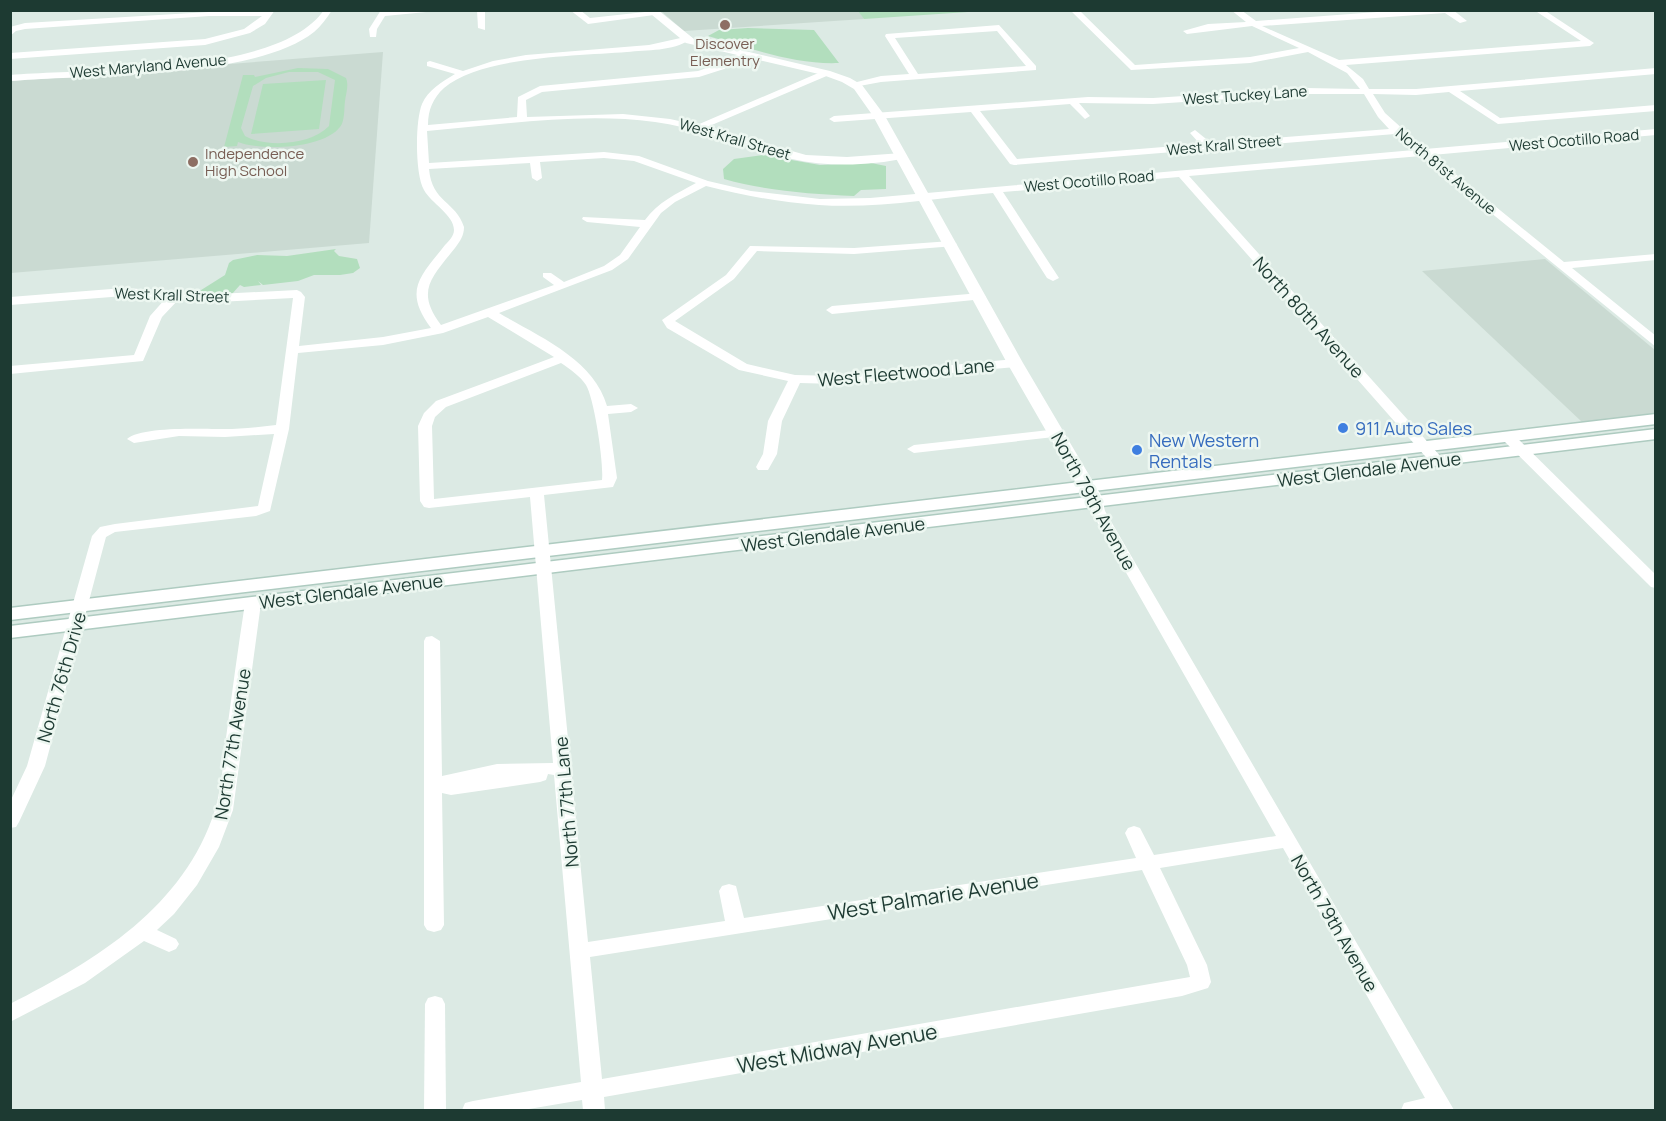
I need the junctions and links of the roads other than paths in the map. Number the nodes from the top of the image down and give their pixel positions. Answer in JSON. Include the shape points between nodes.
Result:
{"nodes":[{"id":1,"x":100,"y":10,"type":"edge"},
{"id":2,"x":328,"y":10,"type":"edge"},
{"id":3,"x":443,"y":10,"type":"edge"},
{"id":4,"x":481,"y":10,"type":"edge"},
{"id":5,"x":574,"y":10,"type":"edge"},
{"id":6,"x":1074,"y":10,"type":"edge"},
{"id":7,"x":1235,"y":10,"type":"edge"},
{"id":8,"x":1447,"y":10,"type":"edge"},
{"id":9,"x":1538,"y":10,"type":"edge"},
{"id":10,"x":269,"y":12,"type":"edge"},
{"id":11,"x":384,"y":12,"type":"edge"},
{"id":12,"x":652,"y":12,"type":"edge"},
{"id":13,"x":1356,"y":17,"type":"junction"},
{"id":14,"x":94,"y":21,"type":"junction"},
{"id":15,"x":1463,"y":21,"type":"dead end"},
{"id":16,"x":1252,"y":24,"type":"junction"},
{"id":17,"x":1371,"y":27,"type":"dead end"},
{"id":18,"x":482,"y":28,"type":"dead end"},
{"id":19,"x":1186,"y":32,"type":"dead end"},
{"id":20,"x":10,"y":34,"type":"edge"},
{"id":21,"x":373,"y":35,"type":"dead end"},
{"id":22,"x":685,"y":39,"type":"junction"},
{"id":23,"x":1309,"y":49,"type":"junction"},
{"id":24,"x":97,"y":50,"type":"junction"},
{"id":25,"x":745,"y":55,"type":"junction"},
{"id":26,"x":10,"y":56,"type":"edge"},
{"id":27,"x":1339,"y":63,"type":"junction"},
{"id":28,"x":430,"y":64,"type":"dead end"},
{"id":29,"x":1656,"y":71,"type":"edge"},
{"id":30,"x":88,"y":72,"type":"junction"},
{"id":31,"x":826,"y":73,"type":"junction"},
{"id":32,"x":464,"y":74,"type":"junction"},
{"id":33,"x":915,"y":76,"type":"junction"},
{"id":34,"x":10,"y":77,"type":"edge"},
{"id":35,"x":854,"y":84,"type":"junction"},
{"id":36,"x":1451,"y":89,"type":"junction"},
{"id":37,"x":1366,"y":92,"type":"junction"},
{"id":38,"x":1259,"y":93,"type":"junction"},
{"id":39,"x":1072,"y":101,"type":"junction"},
{"id":40,"x":1271,"y":104,"type":"dead end"},
{"id":41,"x":973,"y":108,"type":"junction"},
{"id":42,"x":1656,"y":108,"type":"edge"},
{"id":43,"x":879,"y":116,"type":"junction"},
{"id":44,"x":1085,"y":116,"type":"dead end"},
{"id":45,"x":834,"y":119,"type":"dead end"},
{"id":46,"x":522,"y":121,"type":"junction"},
{"id":47,"x":700,"y":127,"type":"junction"},
{"id":48,"x":424,"y":128,"type":"junction"},
{"id":49,"x":1397,"y":131,"type":"junction"},
{"id":50,"x":1656,"y":132,"type":"edge"},
{"id":51,"x":1195,"y":133,"type":"dead end"},
{"id":52,"x":1208,"y":146,"type":"junction"},
{"id":53,"x":1424,"y":153,"type":"junction"},
{"id":54,"x":902,"y":156,"type":"junction"},
{"id":55,"x":534,"y":158,"type":"junction"},
{"id":56,"x":424,"y":166,"type":"junction"},
{"id":57,"x":1181,"y":173,"type":"junction"},
{"id":58,"x":537,"y":178,"type":"dead end"},
{"id":59,"x":705,"y":183,"type":"junction"},
{"id":60,"x":996,"y":190,"type":"junction"},
{"id":61,"x":924,"y":197,"type":"junction"},
{"id":62,"x":442,"y":208,"type":"junction"},
{"id":63,"x":429,"y":212,"type":"dead end"},
{"id":64,"x":587,"y":219,"type":"dead end"},
{"id":65,"x":648,"y":224,"type":"junction"},
{"id":66,"x":951,"y":244,"type":"junction"},
{"id":67,"x":1656,"y":257,"type":"edge"},
{"id":68,"x":1561,"y":266,"type":"junction"},
{"id":69,"x":547,"y":275,"type":"dead end"},
{"id":70,"x":1053,"y":278,"type":"dead end"},
{"id":71,"x":562,"y":286,"type":"junction"},
{"id":72,"x":176,"y":296,"type":"junction"},
{"id":73,"x":980,"y":297,"type":"junction"},
{"id":74,"x":10,"y":301,"type":"edge"},
{"id":75,"x":832,"y":310,"type":"dead end"},
{"id":76,"x":489,"y":312,"type":"junction"},
{"id":77,"x":439,"y":330,"type":"junction"},
{"id":78,"x":1656,"y":343,"type":"edge"},
{"id":79,"x":294,"y":350,"type":"junction"},
{"id":80,"x":562,"y":358,"type":"junction"},
{"id":81,"x":1015,"y":363,"type":"junction"},
{"id":82,"x":10,"y":370,"type":"edge"},
{"id":83,"x":795,"y":379,"type":"junction"},
{"id":84,"x":427,"y":401,"type":"dead end"},
{"id":85,"x":441,"y":404,"type":"junction"},
{"id":86,"x":631,"y":408,"type":"dead end"},
{"id":87,"x":599,"y":411,"type":"junction"},
{"id":88,"x":1656,"y":419,"type":"edge"},
{"id":89,"x":282,"y":429,"type":"junction"},
{"id":90,"x":1058,"y":433,"type":"junction"},
{"id":91,"x":1656,"y":434,"type":"edge"},
{"id":92,"x":1508,"y":437,"type":"junction"},
{"id":93,"x":134,"y":439,"type":"dead end"},
{"id":94,"x":1425,"y":447,"type":"junction"},
{"id":95,"x":914,"y":449,"type":"dead end"},
{"id":96,"x":1522,"y":450,"type":"junction"},
{"id":97,"x":1437,"y":461,"type":"junction"},
{"id":98,"x":763,"y":467,"type":"dead end"},
{"id":99,"x":537,"y":494,"type":"junction"},
{"id":100,"x":1092,"y":495,"type":"junction"},
{"id":101,"x":545,"y":560,"type":"junction"},
{"id":102,"x":1656,"y":584,"type":"edge"},
{"id":103,"x":253,"y":603,"type":"junction"},
{"id":104,"x":10,"y":614,"type":"edge"},
{"id":105,"x":78,"y":615,"type":"junction"},
{"id":106,"x":10,"y":632,"type":"edge"},
{"id":107,"x":432,"y":641,"type":"dead end"},
{"id":108,"x":563,"y":770,"type":"junction"},
{"id":109,"x":433,"y":786,"type":"junction"},
{"id":110,"x":10,"y":822,"type":"edge"},
{"id":111,"x":1134,"y":833,"type":"dead end"},
{"id":112,"x":1288,"y":841,"type":"junction"},
{"id":113,"x":1148,"y":862,"type":"junction"},
{"id":114,"x":729,"y":891,"type":"dead end"},
{"id":115,"x":434,"y":925,"type":"dead end"},
{"id":116,"x":736,"y":926,"type":"junction"},
{"id":117,"x":144,"y":933,"type":"junction"},
{"id":118,"x":169,"y":944,"type":"dead end"},
{"id":119,"x":579,"y":951,"type":"junction"},
{"id":120,"x":435,"y":1004,"type":"dead end"},
{"id":121,"x":10,"y":1014,"type":"edge"},
{"id":122,"x":593,"y":1100,"type":"edge"},
{"id":123,"x":1442,"y":1108,"type":"edge"},
{"id":124,"x":435,"y":1110,"type":"edge"},
{"id":125,"x":472,"y":1110,"type":"edge"},
{"id":126,"x":1413,"y":1110,"type":"edge"}],
"edges":[{"from":1,"to":14,"type":"street"},
{"from":2,"to":30,"type":"street","name":"West Maryland Avenue","via":[[305,34],[256,53],[209,63]]},
{"from":3,"to":11,"type":"street"},
{"from":4,"to":18,"type":"street"},
{"from":5,"to":12,"type":"street","via":[[588,21]]},
{"from":6,"to":23,"type":"street","via":[[1134,68],[1250,60]]},
{"from":7,"to":16,"type":"street","name":"North 81st Avenue"},
{"from":8,"to":13,"type":"street"},
{"from":8,"to":15,"type":"street"},
{"from":9,"to":27,"type":"street","via":[[1590,43]]},
{"from":10,"to":14,"type":"street"},
{"from":10,"to":24,"type":"street","via":[[256,27],[223,39]]},
{"from":11,"to":21,"type":"street"},
{"from":12,"to":22,"type":"main road","name":"North 79th Avenue"},
{"from":13,"to":16,"type":"street"},
{"from":13,"to":17,"type":"street"},
{"from":14,"to":20,"type":"street","via":[[18,27]]},
{"from":16,"to":19,"type":"street"},
{"from":16,"to":23,"type":"street","name":"North 81st Avenue"},
{"from":22,"to":25,"type":"main road","name":"North 79th Avenue"},
{"from":22,"to":32,"type":"street","via":[[643,48],[528,57]]},
{"from":23,"to":27,"type":"street","name":"North 81st Avenue"},
{"from":24,"to":26,"type":"street"},
{"from":24,"to":30,"type":"street"},
{"from":25,"to":31,"type":"main road","name":"North 79th Avenue"},
{"from":25,"to":46,"type":"street","via":[[699,74],[564,85],[531,92],[521,99]]},
{"from":27,"to":37,"type":"street","name":"North 81st Avenue","via":[[1356,76]]},
{"from":28,"to":32,"type":"street"},
{"from":29,"to":36,"type":"street","name":"West Tuckey Lane"},
{"from":30,"to":34,"type":"street","name":"West Maryland Avenue"},
{"from":31,"to":35,"type":"main road","name":"North 79th Avenue"},
{"from":31,"to":47,"type":"street"},
{"from":32,"to":48,"type":"street","via":[[431,97]]},
{"from":33,"to":33,"type":"street","via":[[889,36],[999,28],[1033,68]]},
{"from":33,"to":35,"type":"street"},
{"from":35,"to":43,"type":"main road","name":"North 79th Avenue"},
{"from":36,"to":37,"type":"street","name":"West Tuckey Lane"},
{"from":36,"to":42,"type":"street","via":[[1498,121]]},
{"from":37,"to":38,"type":"street","name":"West Tuckey Lane"},
{"from":37,"to":49,"type":"street","name":"North 81st Avenue"},
{"from":38,"to":39,"type":"street","name":"West Tuckey Lane","via":[[1153,101]]},
{"from":38,"to":40,"type":"street"},
{"from":39,"to":41,"type":"street","name":"West Tuckey Lane"},
{"from":39,"to":44,"type":"street"},
{"from":41,"to":43,"type":"street","name":"West Tuckey Lane"},
{"from":41,"to":52,"type":"street","name":"West Krall Street","via":[[1014,162]]},
{"from":43,"to":45,"type":"street","name":"West Tuckey Lane"},
{"from":43,"to":54,"type":"main road","name":"North 79th Avenue"},
{"from":46,"to":47,"type":"street","name":"West Krall Street","via":[[629,117]]},
{"from":46,"to":48,"type":"street","name":"West Krall Street"},
{"from":47,"to":54,"type":"street","name":"West Krall Street","via":[[805,158]]},
{"from":48,"to":56,"type":"street"},
{"from":49,"to":52,"type":"street","name":"West Krall Street"},
{"from":49,"to":53,"type":"street","name":"North 81st Avenue"},
{"from":50,"to":53,"type":"street","name":"West Ocotillo Road"},
{"from":51,"to":52,"type":"street"},
{"from":53,"to":57,"type":"street","name":"West Ocotillo Road"},
{"from":53,"to":68,"type":"street","name":"North 81st Avenue"},
{"from":54,"to":61,"type":"main road","name":"North 79th Avenue"},
{"from":55,"to":56,"type":"street"},
{"from":55,"to":58,"type":"street"},
{"from":55,"to":59,"type":"street","via":[[619,156]]},
{"from":56,"to":62,"type":"street","via":[[427,192]]},
{"from":57,"to":60,"type":"street","name":"West Ocotillo Road"},
{"from":57,"to":94,"type":"street","name":"North 80th Avenue"},
{"from":59,"to":61,"type":"street","name":"West Ocotillo Road","via":[[751,194],[811,201]]},
{"from":59,"to":65,"type":"street","via":[[671,200]]},
{"from":60,"to":61,"type":"street","name":"West Ocotillo Road"},
{"from":60,"to":70,"type":"street"},
{"from":61,"to":66,"type":"main road","name":"North 79th Avenue"},
{"from":62,"to":63,"type":"street"},
{"from":62,"to":77,"type":"street","via":[[456,218],[458,236],[431,268],[420,293],[427,316]]},
{"from":64,"to":65,"type":"street"},
{"from":65,"to":71,"type":"street","via":[[624,257],[608,268]]},
{"from":66,"to":73,"type":"main road","name":"North 79th Avenue"},
{"from":66,"to":83,"type":"street","name":"West Fleetwood Lane","via":[[854,251],[754,248],[724,282],[668,320],[743,367]]},
{"from":67,"to":68,"type":"street"},
{"from":68,"to":78,"type":"street","name":"North 81st Avenue"},
{"from":69,"to":71,"type":"street"},
{"from":71,"to":76,"type":"street"},
{"from":72,"to":74,"type":"street","name":"West Krall Street","via":[[111,292]]},
{"from":72,"to":79,"type":"street","name":"West Krall Street","via":[[297,294]]},
{"from":72,"to":82,"type":"street","via":[[156,316],[139,358]]},
{"from":73,"to":75,"type":"street"},
{"from":73,"to":81,"type":"main road","name":"North 79th Avenue"},
{"from":76,"to":77,"type":"street"},
{"from":76,"to":80,"type":"street"},
{"from":77,"to":79,"type":"street","via":[[383,341]]},
{"from":79,"to":89,"type":"street"},
{"from":80,"to":85,"type":"street"},
{"from":80,"to":87,"type":"street","via":[[589,379],[595,388]]},
{"from":81,"to":83,"type":"street","name":"West Fleetwood Lane","via":[[836,380]]},
{"from":81,"to":90,"type":"main road","name":"North 79th Avenue"},
{"from":83,"to":98,"type":"street","via":[[776,421],[770,454]]},
{"from":84,"to":85,"type":"street"},
{"from":85,"to":99,"type":"street","via":[[425,426],[429,504]]},
{"from":86,"to":87,"type":"street"},
{"from":87,"to":99,"type":"street","via":[[608,484]]},
{"from":88,"to":92,"type":"main road","name":"West Glendale Avenue"},
{"from":89,"to":93,"type":"street","via":[[179,432]]},
{"from":89,"to":105,"type":"street","name":"North 76th Drive","via":[[265,508],[105,530],[99,536]]},
{"from":90,"to":95,"type":"street"},
{"from":90,"to":100,"type":"main road","name":"North 79th Avenue"},
{"from":91,"to":96,"type":"main road","name":"West Glendale Avenue"},
{"from":92,"to":94,"type":"main road","name":"West Glendale Avenue"},
{"from":92,"to":96,"type":"street"},
{"from":94,"to":97,"type":"street","name":"North 80th Avenue"},
{"from":94,"to":100,"type":"main road","name":"West Glendale Avenue"},
{"from":96,"to":97,"type":"main road","name":"West Glendale Avenue"},
{"from":96,"to":102,"type":"street"},
{"from":97,"to":100,"type":"main road","name":"West Glendale Avenue"},
{"from":99,"to":101,"type":"street","name":"North 77th Lane"},
{"from":100,"to":101,"type":"main road","name":"West Glendale Avenue"},
{"from":100,"to":112,"type":"street","name":"North 79th Avenue"},
{"from":101,"to":103,"type":"main road","name":"West Glendale Avenue"},
{"from":101,"to":105,"type":"main road","name":"West Glendale Avenue"},
{"from":101,"to":108,"type":"street","name":"North 77th Lane"},
{"from":103,"to":105,"type":"main road","name":"West Glendale Avenue"},
{"from":103,"to":117,"type":"street","name":"North 77th Avenue","via":[[225,808],[204,858]]},
{"from":104,"to":105,"type":"main road","name":"West Glendale Avenue"},
{"from":105,"to":106,"type":"main road","name":"West Glendale Avenue"},
{"from":105,"to":110,"type":"street","name":"North 76th Drive","via":[[36,766]]},
{"from":107,"to":109,"type":"street"},
{"from":108,"to":109,"type":"street","via":[[536,778],[451,789]]},
{"from":108,"to":119,"type":"street","name":"North 77th Lane"},
{"from":109,"to":115,"type":"street"},
{"from":111,"to":113,"type":"street"},
{"from":112,"to":113,"type":"street","name":"West Palmarie Avenue"},
{"from":112,"to":123,"type":"street","name":"North 79th Avenue"},
{"from":113,"to":116,"type":"street","name":"West Palmarie Avenue"},
{"from":113,"to":122,"type":"street","name":"West Midway Avenue","via":[[1197,965],[1201,982]]},
{"from":114,"to":116,"type":"street"},
{"from":116,"to":119,"type":"street","name":"West Palmarie Avenue"},
{"from":117,"to":118,"type":"street"},
{"from":117,"to":121,"type":"street","name":"North 77th Avenue","via":[[99,965]]},
{"from":119,"to":122,"type":"street","name":"North 77th Lane"},
{"from":120,"to":124,"type":"street"},
{"from":122,"to":125,"type":"street","name":"West Midway Avenue"},
{"from":123,"to":126,"type":"street"}]}
